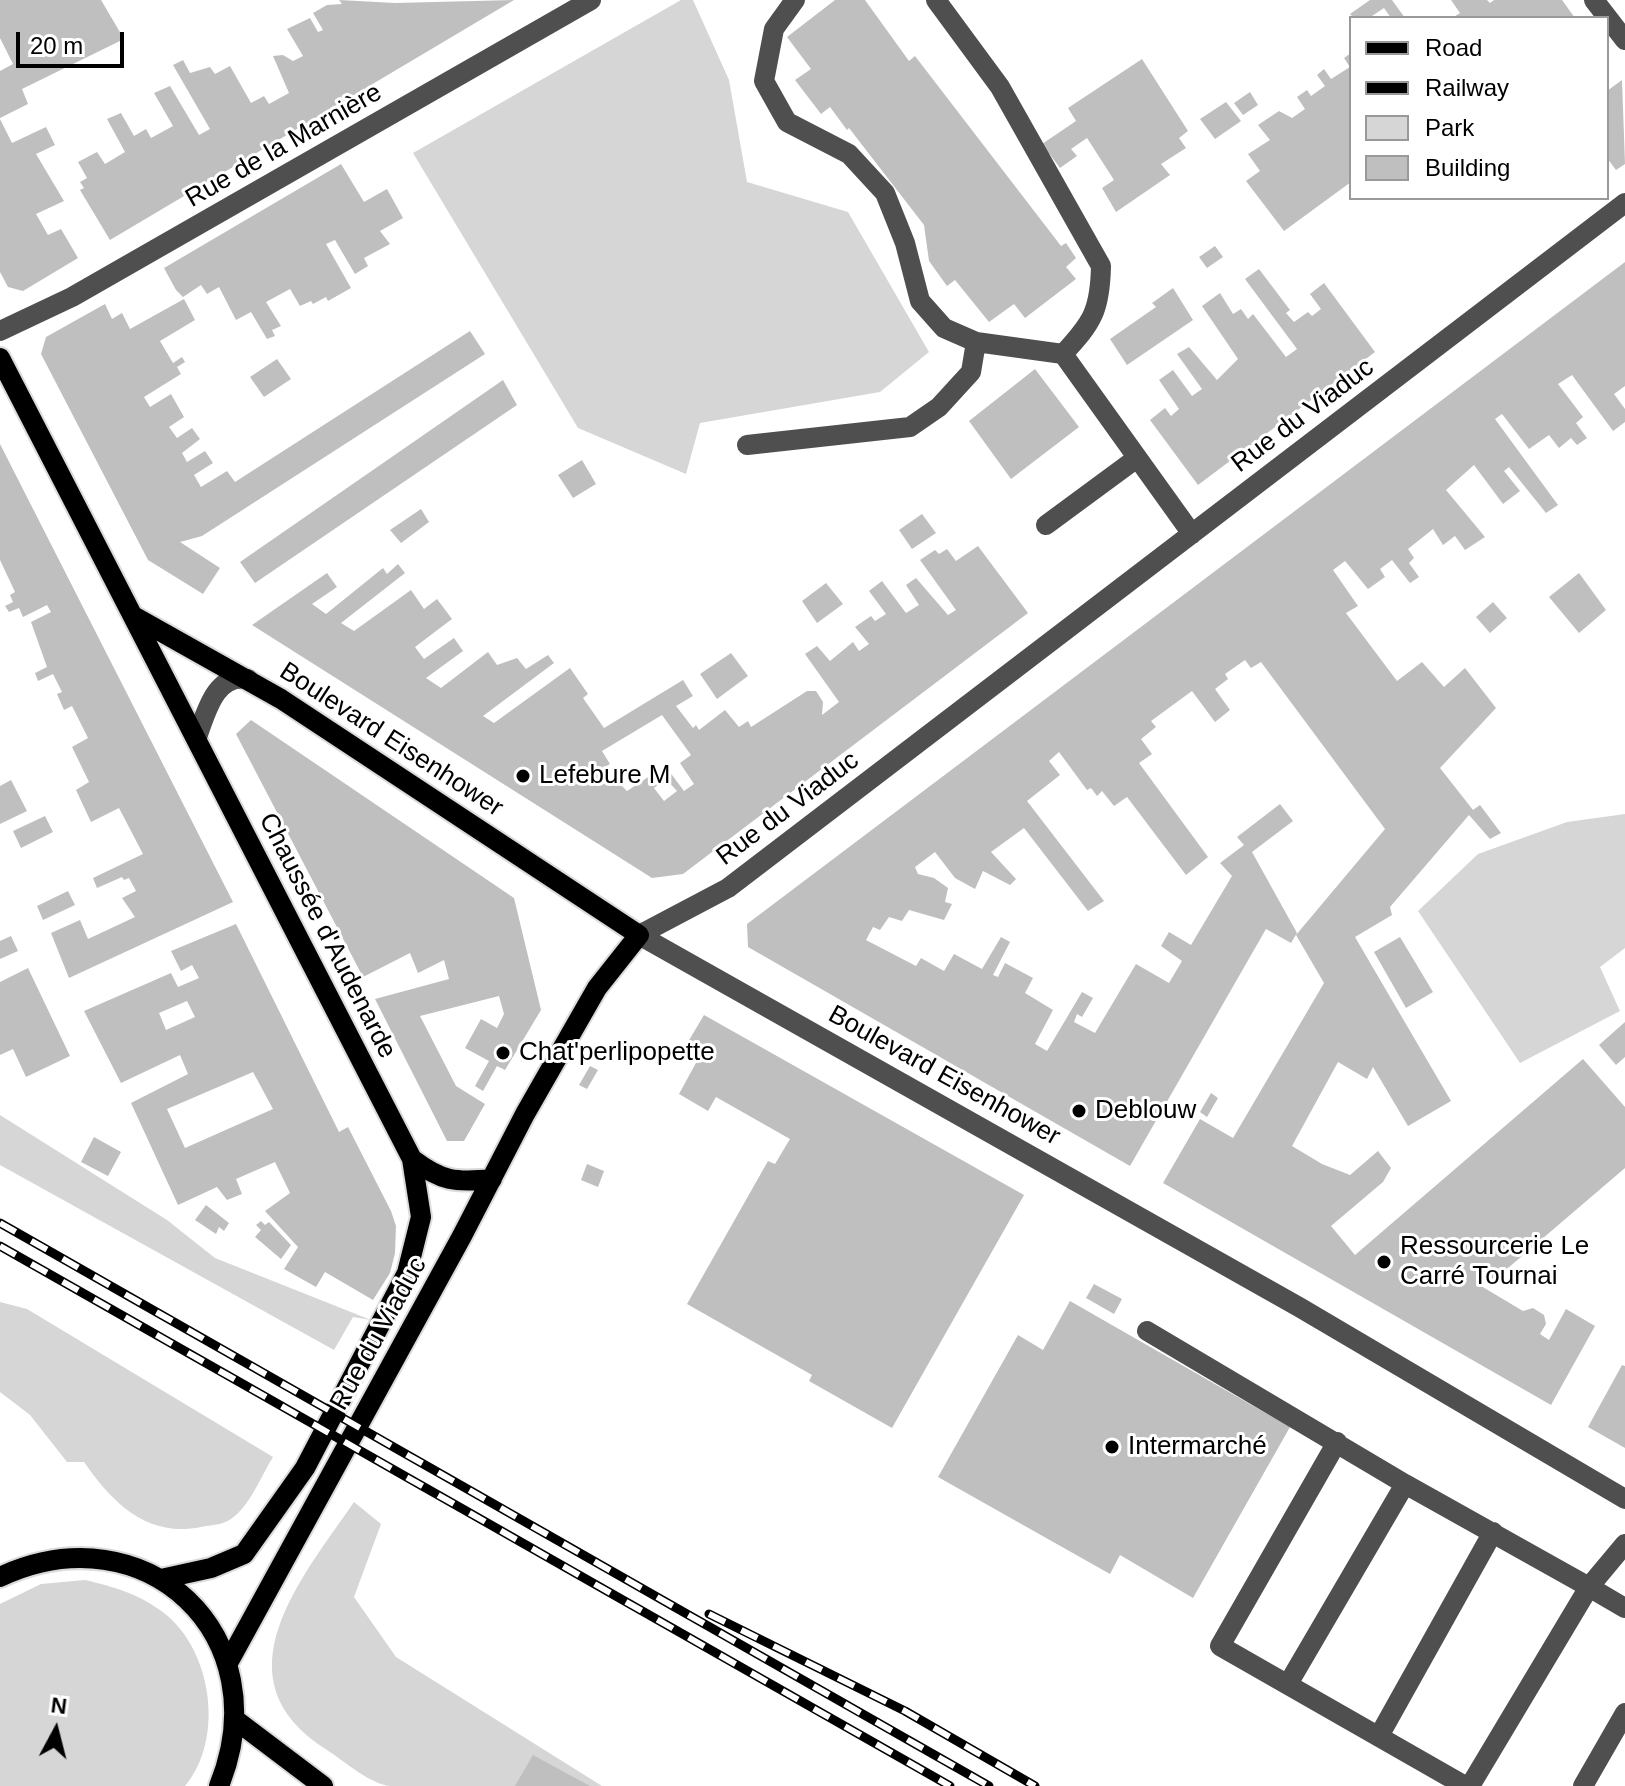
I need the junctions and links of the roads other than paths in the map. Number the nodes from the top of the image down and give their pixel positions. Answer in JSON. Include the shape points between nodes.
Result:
{"nodes":[{"id":1,"x":591,"y":0,"type":"edge"},
{"id":2,"x":795,"y":0,"type":"edge"},
{"id":3,"x":936,"y":0,"type":"edge"},
{"id":4,"x":1594,"y":0,"type":"edge"},
{"id":5,"x":1606,"y":16,"type":"edge"},
{"id":6,"x":1609,"y":19,"type":"edge"},
{"id":7,"x":1625,"y":40,"type":"edge"},
{"id":8,"x":1625,"y":203,"type":"edge"},
{"id":9,"x":0,"y":331,"type":"edge"},
{"id":10,"x":976,"y":342,"type":"junction"},
{"id":11,"x":1063,"y":354,"type":"junction"},
{"id":12,"x":0,"y":358,"type":"edge"},
{"id":13,"x":747,"y":445,"type":"dead end"},
{"id":14,"x":1137,"y":458,"type":"junction"},
{"id":15,"x":1046,"y":525,"type":"dead end"},
{"id":16,"x":1192,"y":534,"type":"junction"},
{"id":17,"x":135,"y":617,"type":"junction"},
{"id":18,"x":248,"y":679,"type":"junction"},
{"id":19,"x":197,"y":737,"type":"junction"},
{"id":20,"x":639,"y":935,"type":"junction"},
{"id":21,"x":412,"y":1159,"type":"junction"},
{"id":22,"x":492,"y":1179,"type":"junction"},
{"id":23,"x":1147,"y":1331,"type":"dead end"},
{"id":24,"x":1337,"y":1442,"type":"junction"},
{"id":25,"x":1405,"y":1484,"type":"junction"},
{"id":26,"x":1625,"y":1499,"type":"edge"},
{"id":27,"x":1493,"y":1532,"type":"junction"},
{"id":28,"x":1625,"y":1544,"type":"edge"},
{"id":29,"x":0,"y":1577,"type":"edge"},
{"id":30,"x":161,"y":1579,"type":"junction"},
{"id":31,"x":1589,"y":1587,"type":"junction"},
{"id":32,"x":1625,"y":1608,"type":"edge"},
{"id":33,"x":228,"y":1663,"type":"junction"},
{"id":34,"x":1288,"y":1684,"type":"junction"},
{"id":35,"x":1625,"y":1713,"type":"edge"},
{"id":36,"x":237,"y":1721,"type":"junction"},
{"id":37,"x":1379,"y":1736,"type":"junction"},
{"id":38,"x":219,"y":1786,"type":"edge"},
{"id":39,"x":323,"y":1786,"type":"edge"},
{"id":40,"x":1468,"y":1786,"type":"edge"},
{"id":41,"x":1583,"y":1786,"type":"edge"}],
"edges":[{"from":1,"to":9,"type":"street","name":"Rue de la Marnière","via":[[72,297]]},
{"from":2,"to":10,"type":"street","via":[[774,29],[764,81],[787,122],[849,154],[885,193],[920,301],[944,328]]},
{"from":3,"to":11,"type":"street","via":[[1000,87],[1101,266],[1100,299],[1085,330]]},
{"from":4,"to":5,"type":"street"},
{"from":6,"to":7,"type":"street"},
{"from":8,"to":16,"type":"street","name":"Rue du Viaduc"},
{"from":10,"to":11,"type":"street"},
{"from":10,"to":13,"type":"street","via":[[971,372],[939,407],[910,427]]},
{"from":11,"to":14,"type":"street"},
{"from":12,"to":17,"type":"main road","name":"Chaussée d'Audenarde"},
{"from":14,"to":15,"type":"street"},
{"from":14,"to":16,"type":"street"},
{"from":16,"to":20,"type":"street","name":"Rue du Viaduc","via":[[728,888]]},
{"from":17,"to":18,"type":"main road"},
{"from":17,"to":19,"type":"main road","name":"Chaussée d'Audenarde"},
{"from":18,"to":19,"type":"street","via":[[223,684]]},
{"from":18,"to":20,"type":"main road","name":"Boulevard Eisenhower"},
{"from":19,"to":21,"type":"main road","name":"Chaussée d'Audenarde"},
{"from":20,"to":22,"type":"main road","name":"Rue du Viaduc","via":[[597,988]]},
{"from":20,"to":26,"type":"street","name":"Boulevard Eisenhower","via":[[1299,1307]]},
{"from":21,"to":22,"type":"main road","via":[[442,1178]]},
{"from":21,"to":30,"type":"main road","name":"Rue du Viaduc","via":[[421,1217],[407,1273],[305,1468],[244,1554]]},
{"from":22,"to":33,"type":"main road","name":"Rue du Viaduc"},
{"from":23,"to":24,"type":"street"},
{"from":24,"to":25,"type":"street"},
{"from":24,"to":34,"type":"street","via":[[1220,1646]]},
{"from":25,"to":27,"type":"street"},
{"from":25,"to":34,"type":"street"},
{"from":27,"to":31,"type":"street"},
{"from":27,"to":37,"type":"street"},
{"from":28,"to":31,"type":"street"},
{"from":29,"to":30,"type":"main road","via":[[26,1565],[69,1558],[112,1561]]},
{"from":30,"to":33,"type":"main road","via":[[186,1597],[211,1627]]},
{"from":31,"to":32,"type":"street"},
{"from":31,"to":40,"type":"street"},
{"from":33,"to":36,"type":"main road"},
{"from":34,"to":37,"type":"street"},
{"from":35,"to":41,"type":"street"},
{"from":36,"to":38,"type":"main road","via":[[231,1758]]},
{"from":36,"to":39,"type":"main road"},
{"from":37,"to":40,"type":"street"}]}
